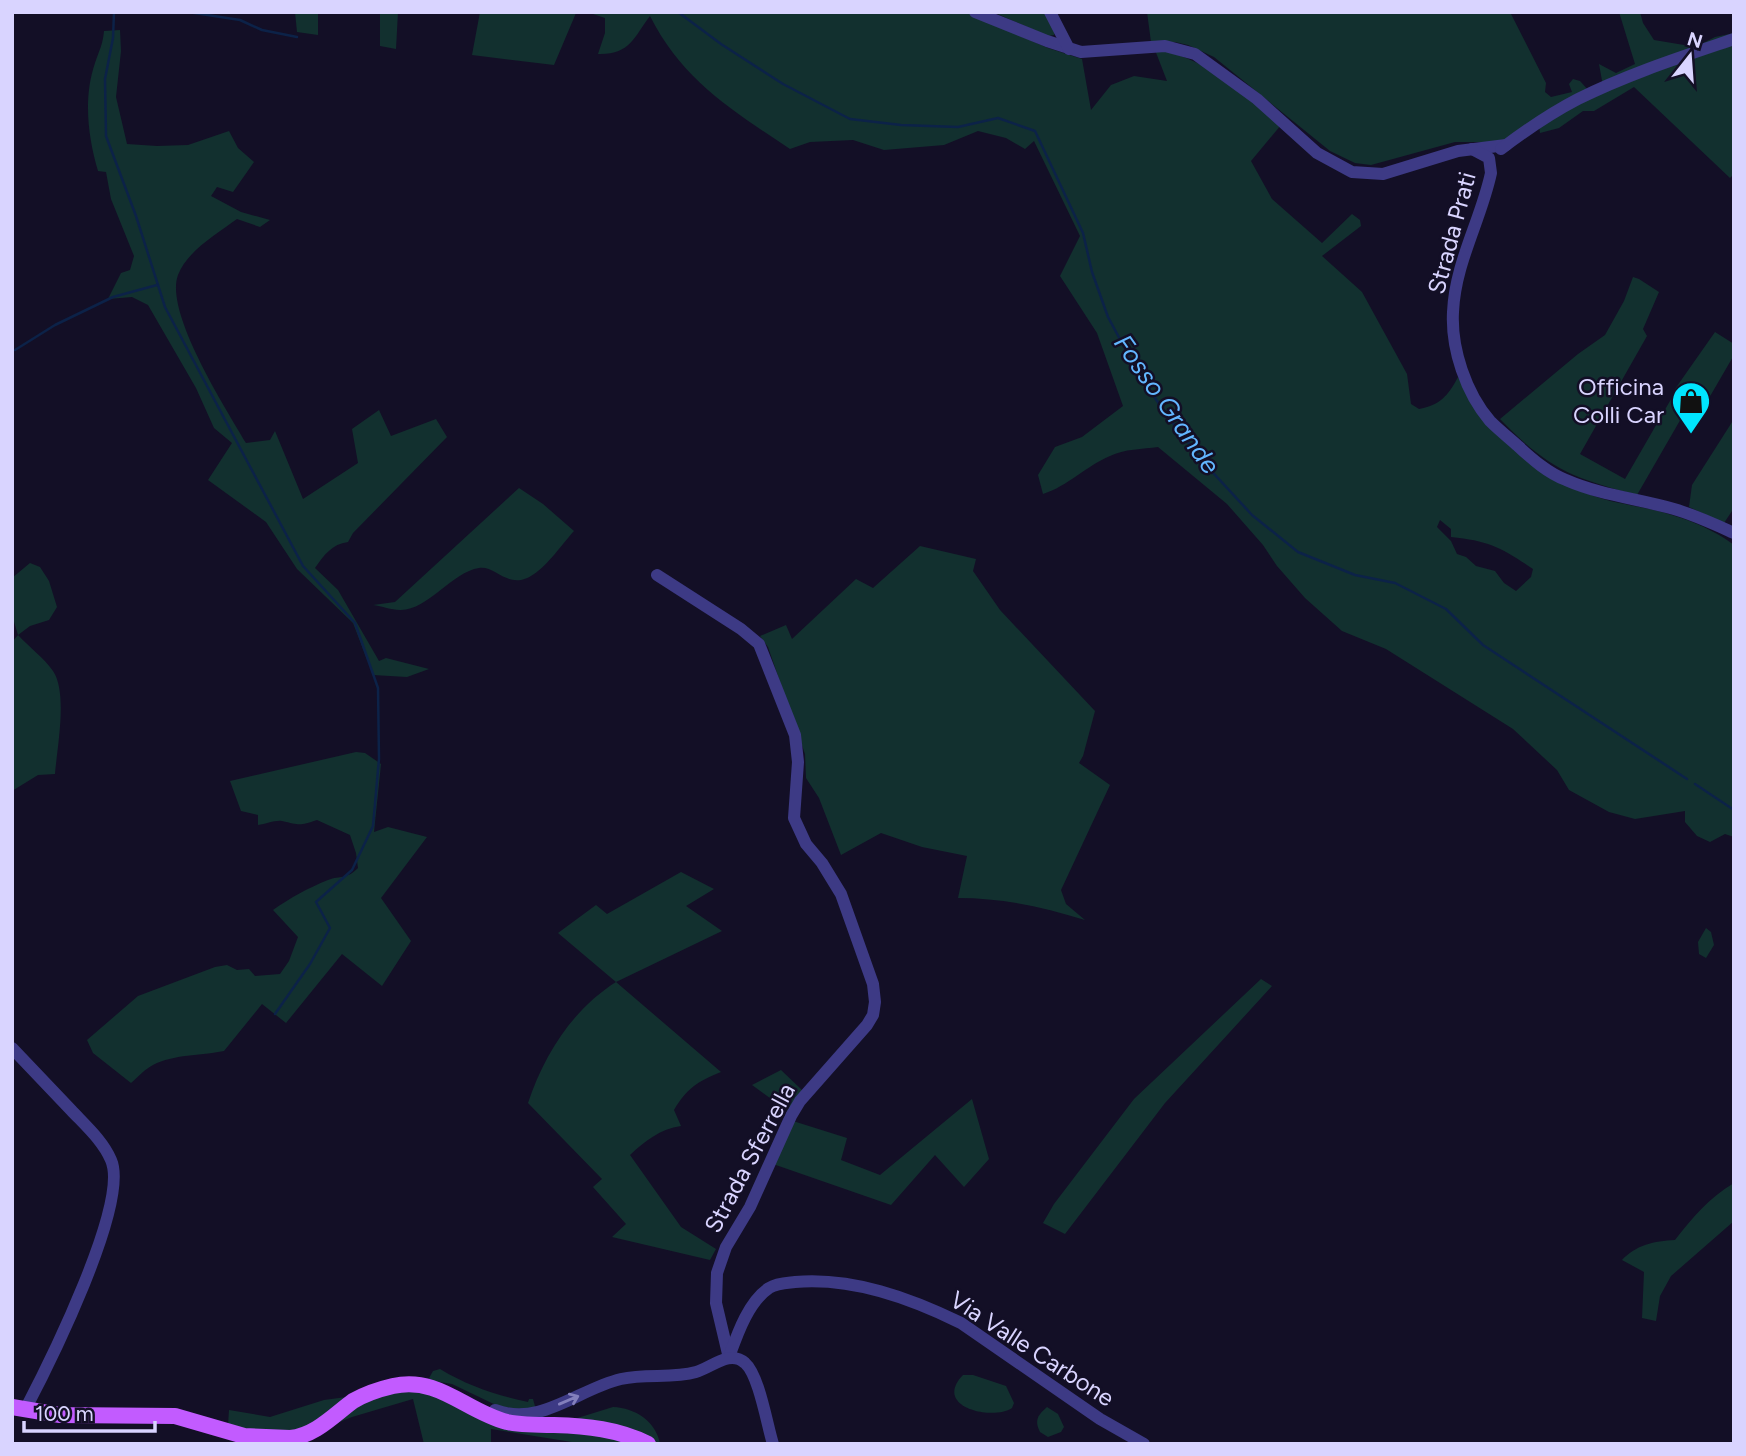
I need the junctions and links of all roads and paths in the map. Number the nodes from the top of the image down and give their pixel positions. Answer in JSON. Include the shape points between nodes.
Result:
{"nodes":[{"id":1,"x":975,"y":12,"type":"edge"},
{"id":2,"x":1050,"y":12,"type":"edge"},
{"id":3,"x":1734,"y":39,"type":"edge"},
{"id":4,"x":1069,"y":49,"type":"junction"},
{"id":5,"x":1506,"y":145,"type":"junction"},
{"id":6,"x":1472,"y":149,"type":"junction"},
{"id":7,"x":1489,"y":158,"type":"junction"},
{"id":8,"x":1489,"y":179,"type":"junction"},
{"id":9,"x":1734,"y":533,"type":"edge"},
{"id":10,"x":657,"y":575,"type":"dead end"},
{"id":11,"x":12,"y":1048,"type":"edge"},
{"id":12,"x":729,"y":1358,"type":"junction"},
{"id":13,"x":436,"y":1388,"type":"junction"},
{"id":14,"x":19,"y":1409,"type":"edge"},
{"id":15,"x":245,"y":1440,"type":"edge"},
{"id":16,"x":290,"y":1441,"type":"edge"},
{"id":17,"x":648,"y":1444,"type":"edge"},
{"id":18,"x":774,"y":1444,"type":"edge"},
{"id":19,"x":1144,"y":1444,"type":"edge"}],
"edges":[{"from":1,"to":4,"type":"street","name":"Strada Prati"},
{"from":2,"to":4,"type":"street"},
{"from":3,"to":5,"type":"street","via":[[1587,94]]},
{"from":4,"to":6,"type":"street","name":"Strada Prati","via":[[1165,47],[1195,54],[1258,99],[1317,153],[1352,172],[1383,174]]},
{"from":5,"to":6,"type":"street"},
{"from":5,"to":7,"type":"street"},
{"from":5,"to":8,"type":"street"},
{"from":6,"to":7,"type":"street","name":"Strada Prati"},
{"from":7,"to":8,"type":"street","name":"Strada Prati"},
{"from":8,"to":9,"type":"street","name":"Strada Prati","via":[[1460,267],[1452,313],[1460,366],[1489,420],[1537,464],[1565,480],[1676,510]]},
{"from":10,"to":12,"type":"street","name":"Strada Sferrella","via":[[759,644],[795,735],[794,818],[841,894],[875,1002],[867,1025],[791,1116],[750,1207],[726,1247],[717,1273],[716,1303]]},
{"from":11,"to":14,"type":"street","via":[[100,1141],[115,1177],[109,1213],[55,1352]]},
{"from":13,"to":12,"type":"street","one_way":true,"via":[[449,1388],[507,1415],[533,1414],[618,1380],[682,1375]]},
{"from":12,"to":18,"type":"street","via":[[747,1364]]},
{"from":12,"to":19,"type":"street","name":"Via Valle Carbone","via":[[738,1333],[765,1291],[818,1280],[842,1282],[888,1294],[961,1323]]},
{"from":13,"to":16,"type":"main road","via":[[412,1383],[378,1390]]},
{"from":13,"to":17,"type":"main road","via":[[508,1422],[603,1429]]},
{"from":14,"to":15,"type":"main road","via":[[60,1415],[174,1416]]},
{"from":15,"to":16,"type":"main road"}]}
